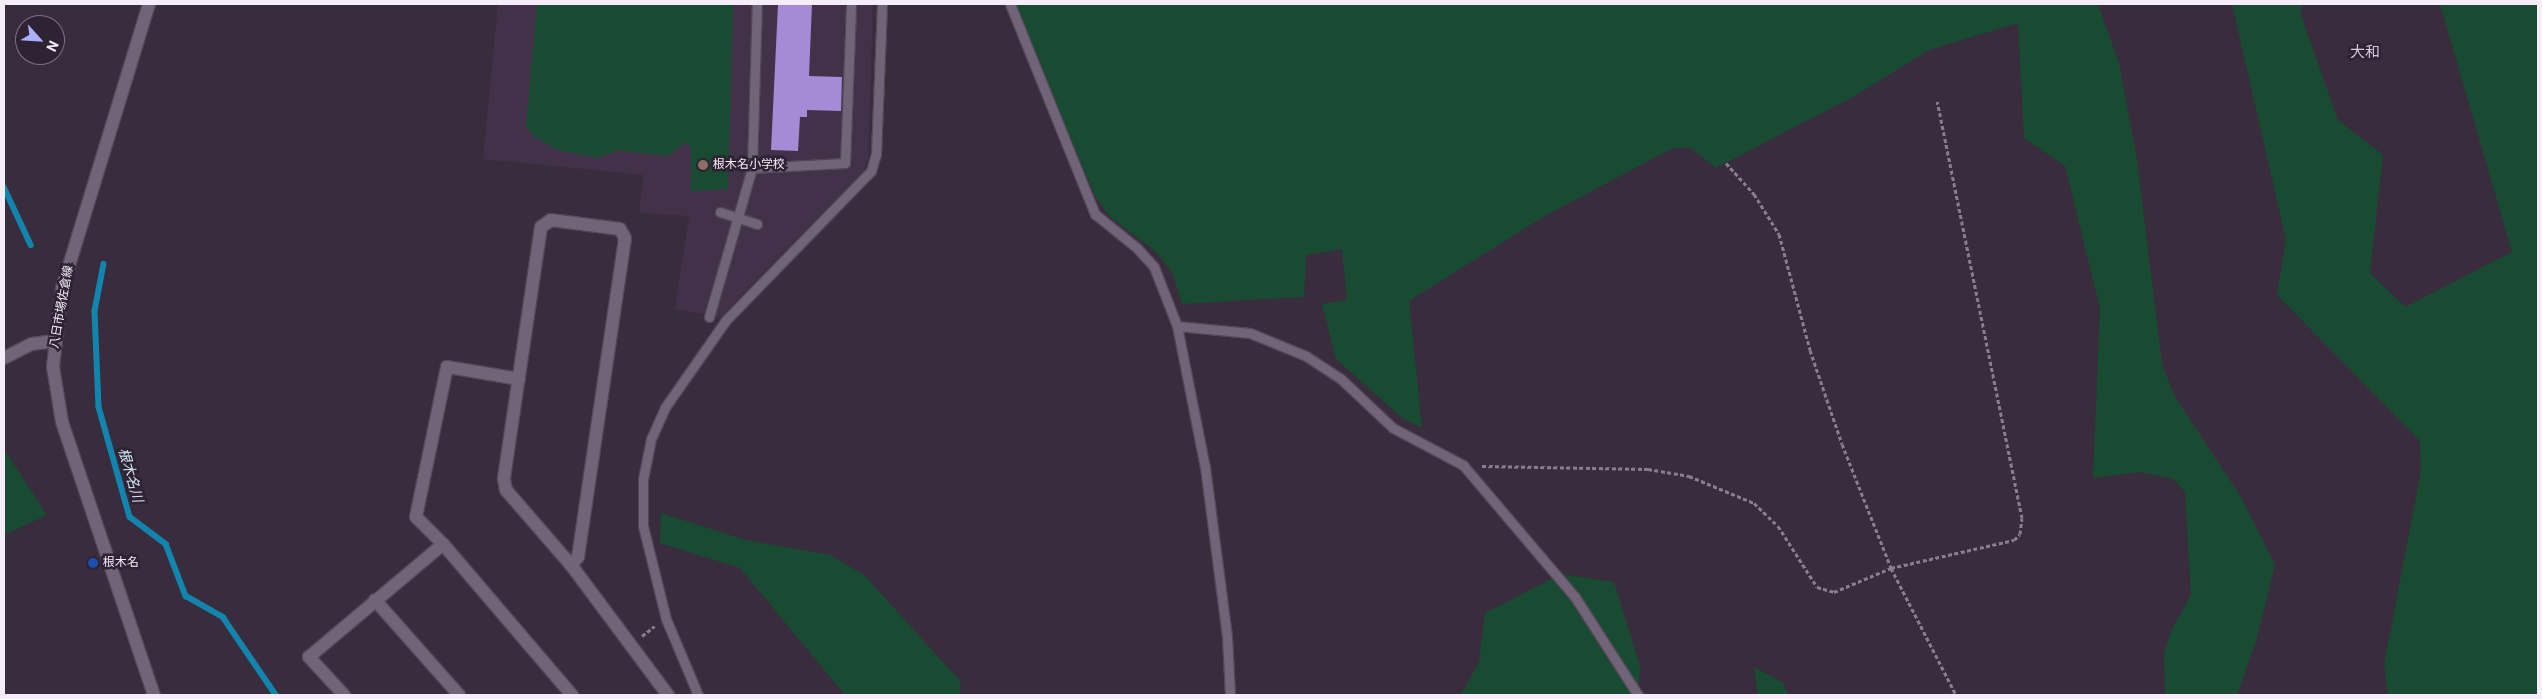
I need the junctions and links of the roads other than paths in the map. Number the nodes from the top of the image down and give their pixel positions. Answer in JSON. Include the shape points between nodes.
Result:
{"nodes":[{"id":1,"x":148,"y":4,"type":"edge"},
{"id":2,"x":757,"y":4,"type":"edge"},
{"id":3,"x":851,"y":4,"type":"edge"},
{"id":4,"x":882,"y":4,"type":"edge"},
{"id":5,"x":1010,"y":4,"type":"edge"},
{"id":6,"x":752,"y":168,"type":"junction"},
{"id":7,"x":720,"y":212,"type":"dead end"},
{"id":8,"x":738,"y":218,"type":"junction"},
{"id":9,"x":757,"y":224,"type":"dead end"},
{"id":10,"x":709,"y":317,"type":"dead end"},
{"id":11,"x":1177,"y":326,"type":"junction"},
{"id":12,"x":54,"y":341,"type":"junction"},
{"id":13,"x":4,"y":358,"type":"edge"},
{"id":14,"x":519,"y":379,"type":"junction"},
{"id":15,"x":444,"y":544,"type":"junction"},
{"id":16,"x":571,"y":565,"type":"junction"},
{"id":17,"x":375,"y":600,"type":"junction"},
{"id":18,"x":154,"y":695,"type":"edge"},
{"id":19,"x":344,"y":695,"type":"edge"},
{"id":20,"x":458,"y":695,"type":"edge"},
{"id":21,"x":572,"y":695,"type":"edge"},
{"id":22,"x":668,"y":695,"type":"edge"},
{"id":23,"x":698,"y":695,"type":"edge"},
{"id":24,"x":1230,"y":695,"type":"edge"},
{"id":25,"x":1638,"y":695,"type":"edge"}],
"edges":[{"from":1,"to":12,"type":"street","name":"八日市場佐倉線","via":[[79,228],[62,289]]},
{"from":2,"to":6,"type":"lane"},
{"from":3,"to":6,"type":"lane","via":[[845,164]]},
{"from":4,"to":23,"type":"lane","via":[[876,154],[871,171],[726,320],[666,406],[651,439],[643,479],[643,526],[666,619]]},
{"from":5,"to":11,"type":"lane","via":[[1095,214],[1137,248],[1154,267]]},
{"from":6,"to":8,"type":"lane"},
{"from":7,"to":8,"type":"lane"},
{"from":8,"to":9,"type":"lane"},
{"from":8,"to":10,"type":"lane"},
{"from":11,"to":24,"type":"lane","via":[[1205,467],[1227,637]]},
{"from":11,"to":25,"type":"lane","via":[[1250,333],[1306,356],[1341,379],[1393,428],[1464,465],[1575,597]]},
{"from":12,"to":13,"type":"street","via":[[32,344]]},
{"from":12,"to":18,"type":"street","name":"八日市場佐倉線","via":[[54,385],[62,422]]},
{"from":14,"to":15,"type":"street","via":[[447,367],[416,517]]},
{"from":14,"to":16,"type":"street","via":[[504,479],[506,490]]},
{"from":14,"to":16,"type":"street","via":[[541,227],[551,220],[620,229],[625,238],[578,556]]},
{"from":15,"to":17,"type":"street"},
{"from":15,"to":21,"type":"street"},
{"from":16,"to":22,"type":"street"},
{"from":17,"to":19,"type":"street","via":[[309,657]]},
{"from":17,"to":20,"type":"street"}]}
